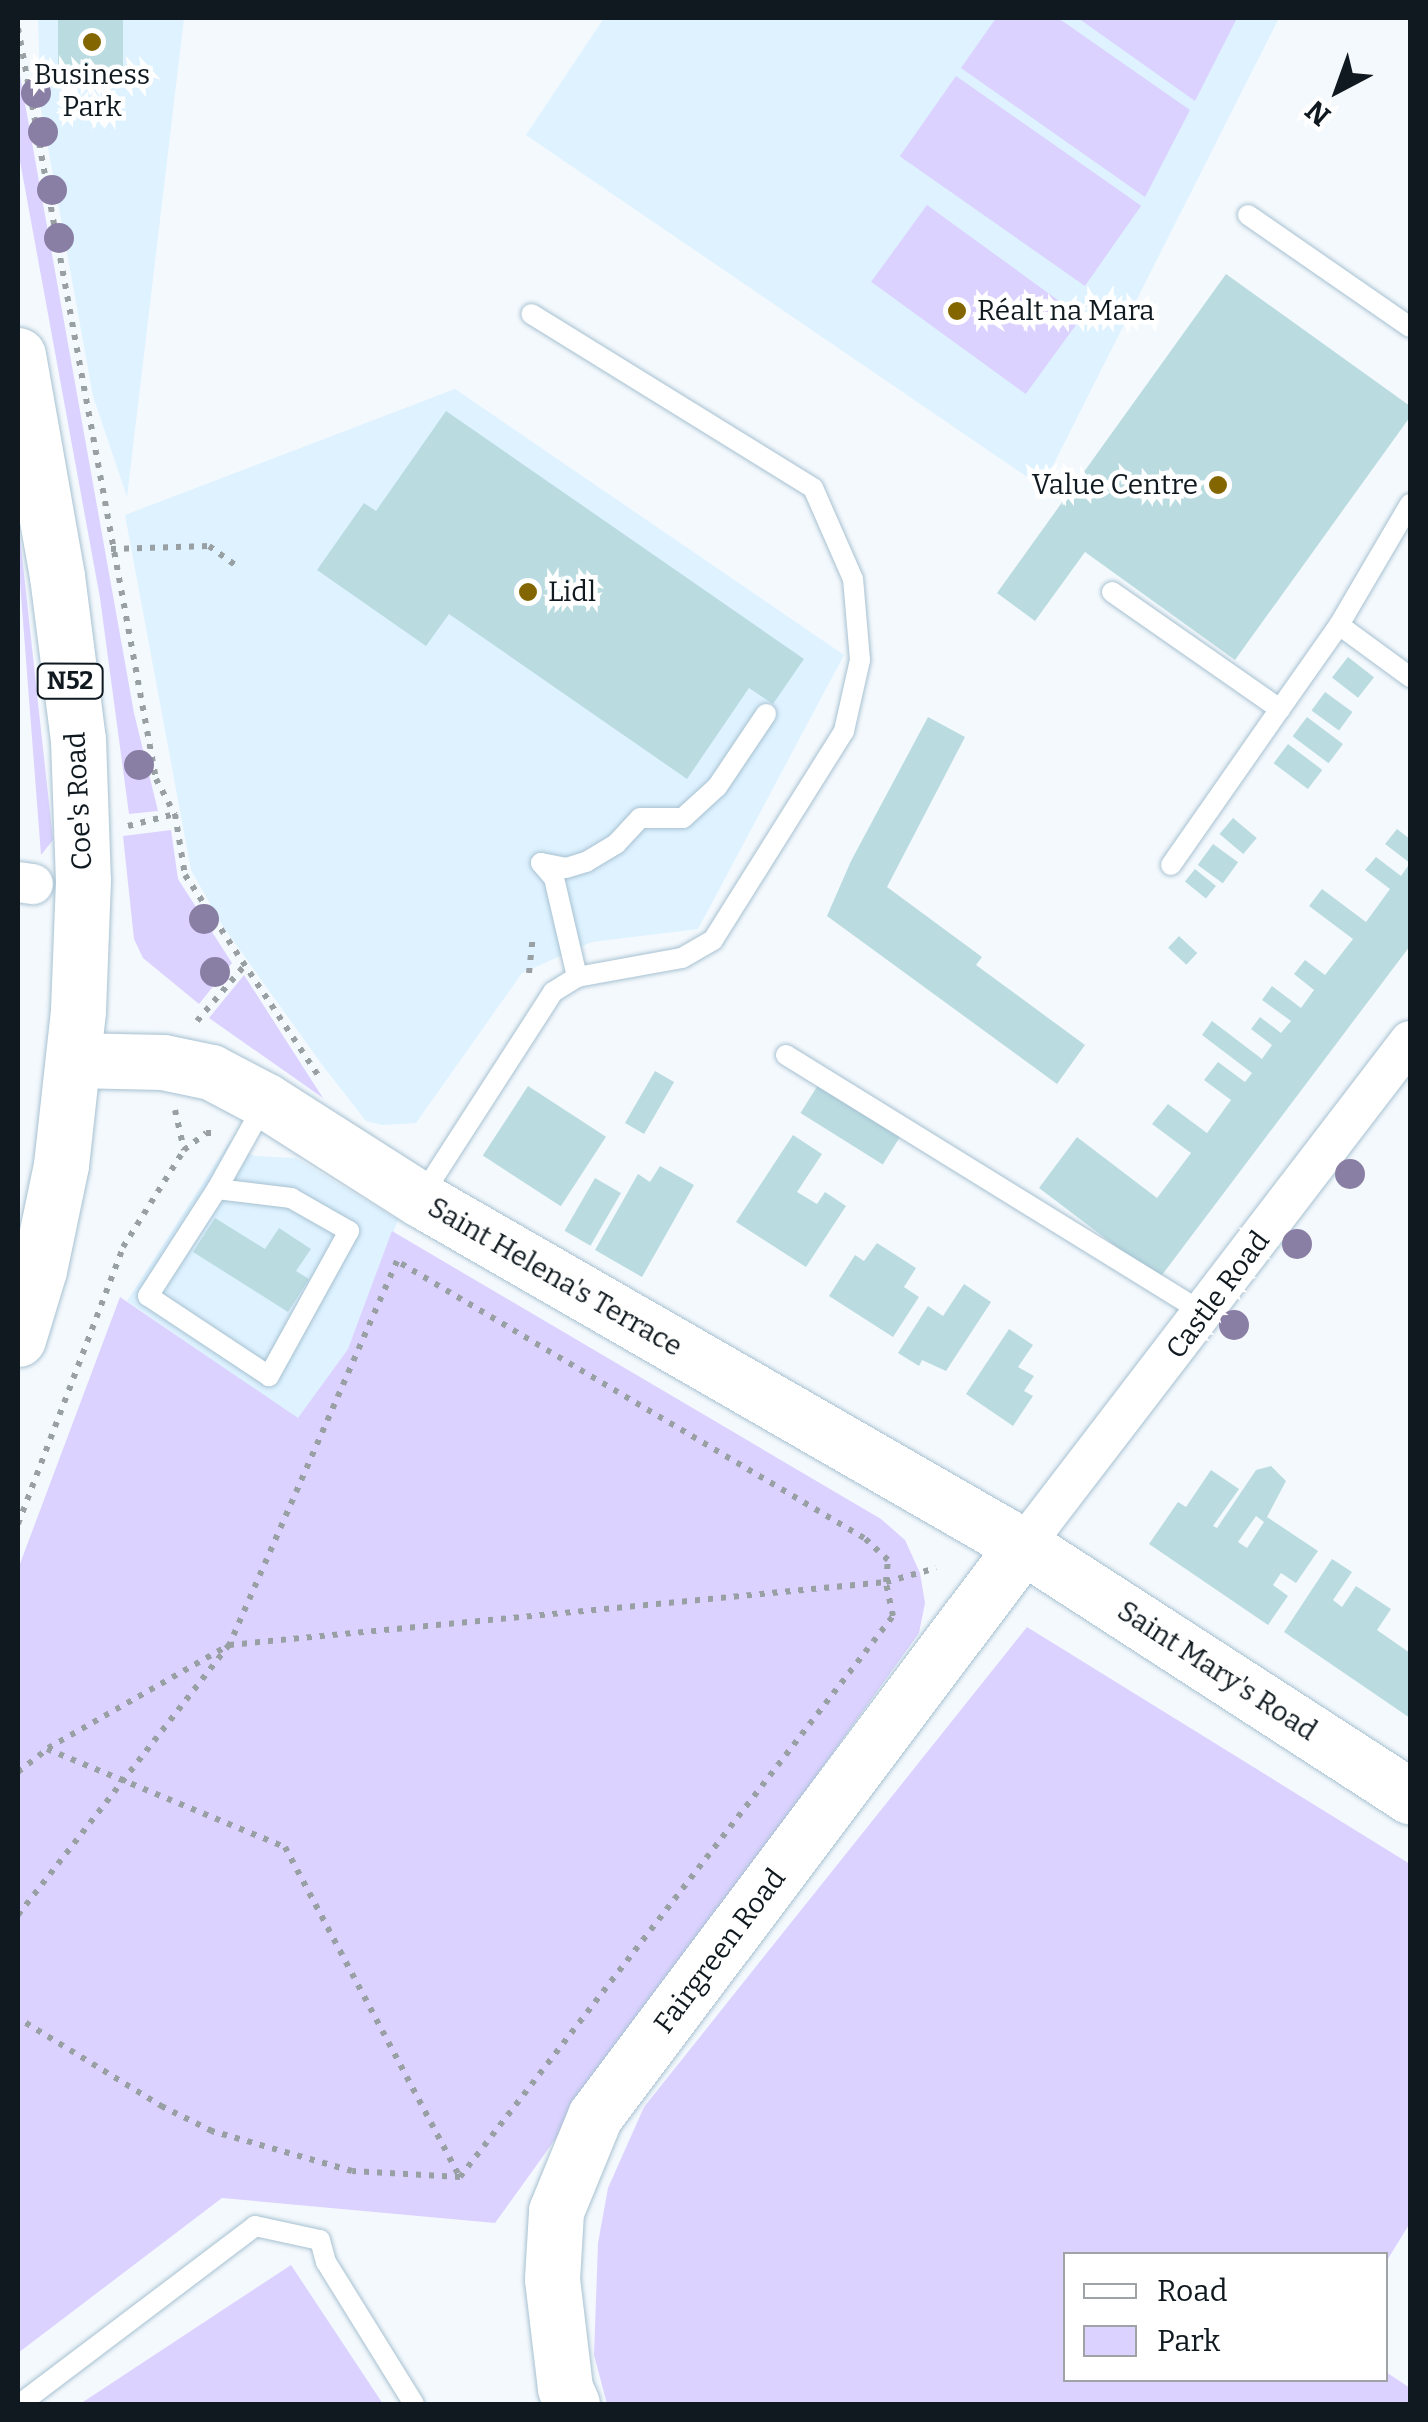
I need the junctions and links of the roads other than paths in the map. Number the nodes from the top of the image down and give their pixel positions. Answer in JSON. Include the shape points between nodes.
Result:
{"nodes":[{"id":1,"x":1248,"y":215,"type":"dead end"},
{"id":2,"x":530,"y":314,"type":"dead end"},
{"id":3,"x":1410,"y":327,"type":"edge"},
{"id":4,"x":18,"y":355,"type":"edge"},
{"id":5,"x":1410,"y":504,"type":"edge"},
{"id":6,"x":1112,"y":592,"type":"dead end"},
{"id":7,"x":1339,"y":626,"type":"junction"},
{"id":8,"x":1410,"y":677,"type":"edge"},
{"id":9,"x":1280,"y":709,"type":"junction"},
{"id":10,"x":766,"y":714,"type":"dead end"},
{"id":11,"x":1171,"y":865,"type":"dead end"},
{"id":12,"x":577,"y":977,"type":"junction"},
{"id":13,"x":76,"y":1036,"type":"junction"},
{"id":14,"x":1410,"y":1041,"type":"edge"},
{"id":15,"x":786,"y":1056,"type":"dead end"},
{"id":16,"x":255,"y":1122,"type":"junction"},
{"id":17,"x":217,"y":1190,"type":"junction"},
{"id":18,"x":420,"y":1198,"type":"junction"},
{"id":19,"x":1204,"y":1313,"type":"junction"},
{"id":20,"x":18,"y":1339,"type":"edge"},
{"id":21,"x":1023,"y":1546,"type":"junction"},
{"id":22,"x":1410,"y":1796,"type":"edge"},
{"id":23,"x":20,"y":2404,"type":"edge"},
{"id":24,"x":414,"y":2404,"type":"edge"},
{"id":25,"x":572,"y":2404,"type":"edge"}],
"edges":[{"from":1,"to":3,"type":"lane"},
{"from":2,"to":12,"type":"lane","via":[[812,488],[853,579],[860,660],[844,731],[712,940],[682,958]]},
{"from":4,"to":13,"type":"main road","name":"Coe's Road","number":"N52","via":[[78,739],[83,880]]},
{"from":5,"to":7,"type":"lane"},
{"from":6,"to":9,"type":"lane"},
{"from":7,"to":8,"type":"lane"},
{"from":7,"to":9,"type":"lane"},
{"from":9,"to":11,"type":"lane"},
{"from":10,"to":12,"type":"lane","via":[[716,787],[683,818],[640,818],[586,862],[566,868],[541,864],[554,878]]},
{"from":12,"to":18,"type":"lane","via":[[552,992]]},
{"from":13,"to":16,"type":"main road","name":"Saint Helena's Terrace","via":[[210,1072]]},
{"from":13,"to":20,"type":"main road","number":"N52","via":[[61,1165]]},
{"from":14,"to":19,"type":"street","name":"Castle Road"},
{"from":15,"to":19,"type":"lane"},
{"from":16,"to":17,"type":"lane"},
{"from":16,"to":18,"type":"main road","name":"Saint Helena's Terrace"},
{"from":17,"to":17,"type":"lane","via":[[148,1296],[269,1376],[349,1230],[292,1198]]},
{"from":18,"to":21,"type":"main road","name":"Saint Helena's Terrace"},
{"from":19,"to":21,"type":"street","name":"Castle Road"},
{"from":21,"to":22,"type":"main road","name":"Saint Mary's Road"},
{"from":21,"to":25,"type":"main road","name":"Fairgreen Road","via":[[595,2116],[556,2211],[552,2280]]},
{"from":23,"to":24,"type":"lane","via":[[255,2226],[320,2240],[326,2262]]}]}
